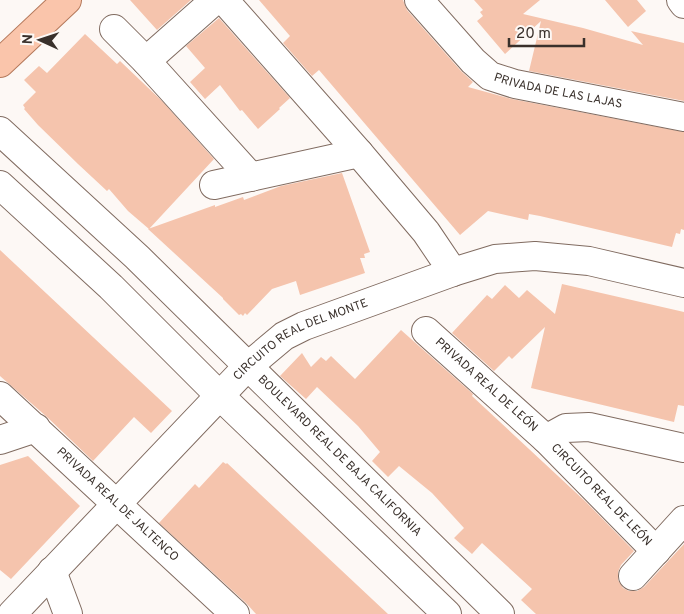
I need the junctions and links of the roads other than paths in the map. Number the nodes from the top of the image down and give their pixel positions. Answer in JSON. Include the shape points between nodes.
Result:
{"nodes":[{"id":1,"x":67,"y":0,"type":"edge"},
{"id":2,"x":215,"y":0,"type":"edge"},
{"id":3,"x":224,"y":0,"type":"edge"},
{"id":4,"x":681,"y":0,"type":"edge"},
{"id":5,"x":430,"y":4,"type":"edge"},
{"id":6,"x":684,"y":4,"type":"edge"},
{"id":7,"x":114,"y":29,"type":"dead end"},
{"id":8,"x":146,"y":61,"type":"junction"},
{"id":9,"x":0,"y":63,"type":"edge"},
{"id":10,"x":684,"y":116,"type":"edge"},
{"id":11,"x":0,"y":131,"type":"edge"},
{"id":12,"x":359,"y":153,"type":"junction"},
{"id":13,"x":251,"y":177,"type":"junction"},
{"id":14,"x":0,"y":185,"type":"edge"},
{"id":15,"x":214,"y":185,"type":"dead end"},
{"id":16,"x":137,"y":257,"type":"junction"},
{"id":17,"x":453,"y":272,"type":"junction"},
{"id":18,"x":684,"y":283,"type":"edge"},
{"id":19,"x":111,"y":287,"type":"junction"},
{"id":20,"x":426,"y":331,"type":"dead end"},
{"id":21,"x":247,"y":366,"type":"junction"},
{"id":22,"x":219,"y":395,"type":"junction"},
{"id":23,"x":0,"y":396,"type":"edge"},
{"id":24,"x":36,"y":428,"type":"junction"},
{"id":25,"x":546,"y":439,"type":"junction"},
{"id":26,"x":0,"y":440,"type":"edge"},
{"id":27,"x":684,"y":448,"type":"edge"},
{"id":28,"x":116,"y":503,"type":"junction"},
{"id":29,"x":684,"y":520,"type":"edge"},
{"id":30,"x":656,"y":551,"type":"junction"},
{"id":31,"x":52,"y":571,"type":"junction"},
{"id":32,"x":632,"y":576,"type":"dead end"},
{"id":33,"x":234,"y":613,"type":"edge"},
{"id":34,"x":12,"y":614,"type":"edge"},
{"id":35,"x":68,"y":614,"type":"edge"},
{"id":36,"x":447,"y":614,"type":"edge"},
{"id":37,"x":500,"y":614,"type":"edge"}],
"edges":[{"from":1,"to":9,"type":"main road"},
{"from":2,"to":8,"type":"street"},
{"from":3,"to":12,"type":"street"},
{"from":4,"to":6,"type":"street"},
{"from":5,"to":10,"type":"street","name":"PRIVADA DE LAS LAJAS","via":[[473,61],[490,76],[515,84]]},
{"from":7,"to":8,"type":"street"},
{"from":8,"to":13,"type":"street"},
{"from":11,"to":16,"type":"street","name":"BOULEVARD REAL DE BAJA CALIFORNIA"},
{"from":12,"to":13,"type":"street"},
{"from":12,"to":17,"type":"street","via":[[426,232]]},
{"from":13,"to":15,"type":"street"},
{"from":14,"to":19,"type":"street"},
{"from":16,"to":19,"type":"street"},
{"from":16,"to":21,"type":"street","name":"BOULEVARD REAL DE BAJA CALIFORNIA"},
{"from":17,"to":18,"type":"street","name":"CIRCUITO REAL DEL MONTE","via":[[495,259],[534,256],[589,260]]},
{"from":17,"to":21,"type":"street","name":"CIRCUITO REAL DEL MONTE","via":[[304,326],[284,336]]},
{"from":19,"to":22,"type":"street"},
{"from":20,"to":25,"type":"street","name":"PRIVADA REAL DE LEÓN"},
{"from":21,"to":22,"type":"street","name":"CIRCUITO REAL DEL MONTE"},
{"from":21,"to":37,"type":"street","name":"BOULEVARD REAL DE BAJA CALIFORNIA"},
{"from":22,"to":28,"type":"street","name":"CIRCUITO REAL DEL MONTE"},
{"from":22,"to":36,"type":"street"},
{"from":23,"to":24,"type":"street","name":"PRIVADA REAL DE JALTENCO"},
{"from":24,"to":26,"type":"street"},
{"from":24,"to":28,"type":"street","name":"PRIVADA REAL DE JALTENCO"},
{"from":25,"to":27,"type":"street","via":[[566,428],[589,427]]},
{"from":25,"to":30,"type":"street","name":"CIRCUITO REAL DE LEÓN"},
{"from":28,"to":31,"type":"street","name":"CIRCUITO REAL DEL MONTE"},
{"from":28,"to":33,"type":"street","name":"PRIVADA REAL DE JALTENCO"},
{"from":29,"to":30,"type":"street","name":"CIRCUITO REAL DE LEÓN"},
{"from":30,"to":32,"type":"street","name":"CIRCUITO REAL DE LEÓN"},
{"from":31,"to":34,"type":"street","name":"CIRCUITO REAL DEL MONTE"},
{"from":31,"to":35,"type":"street"}]}
